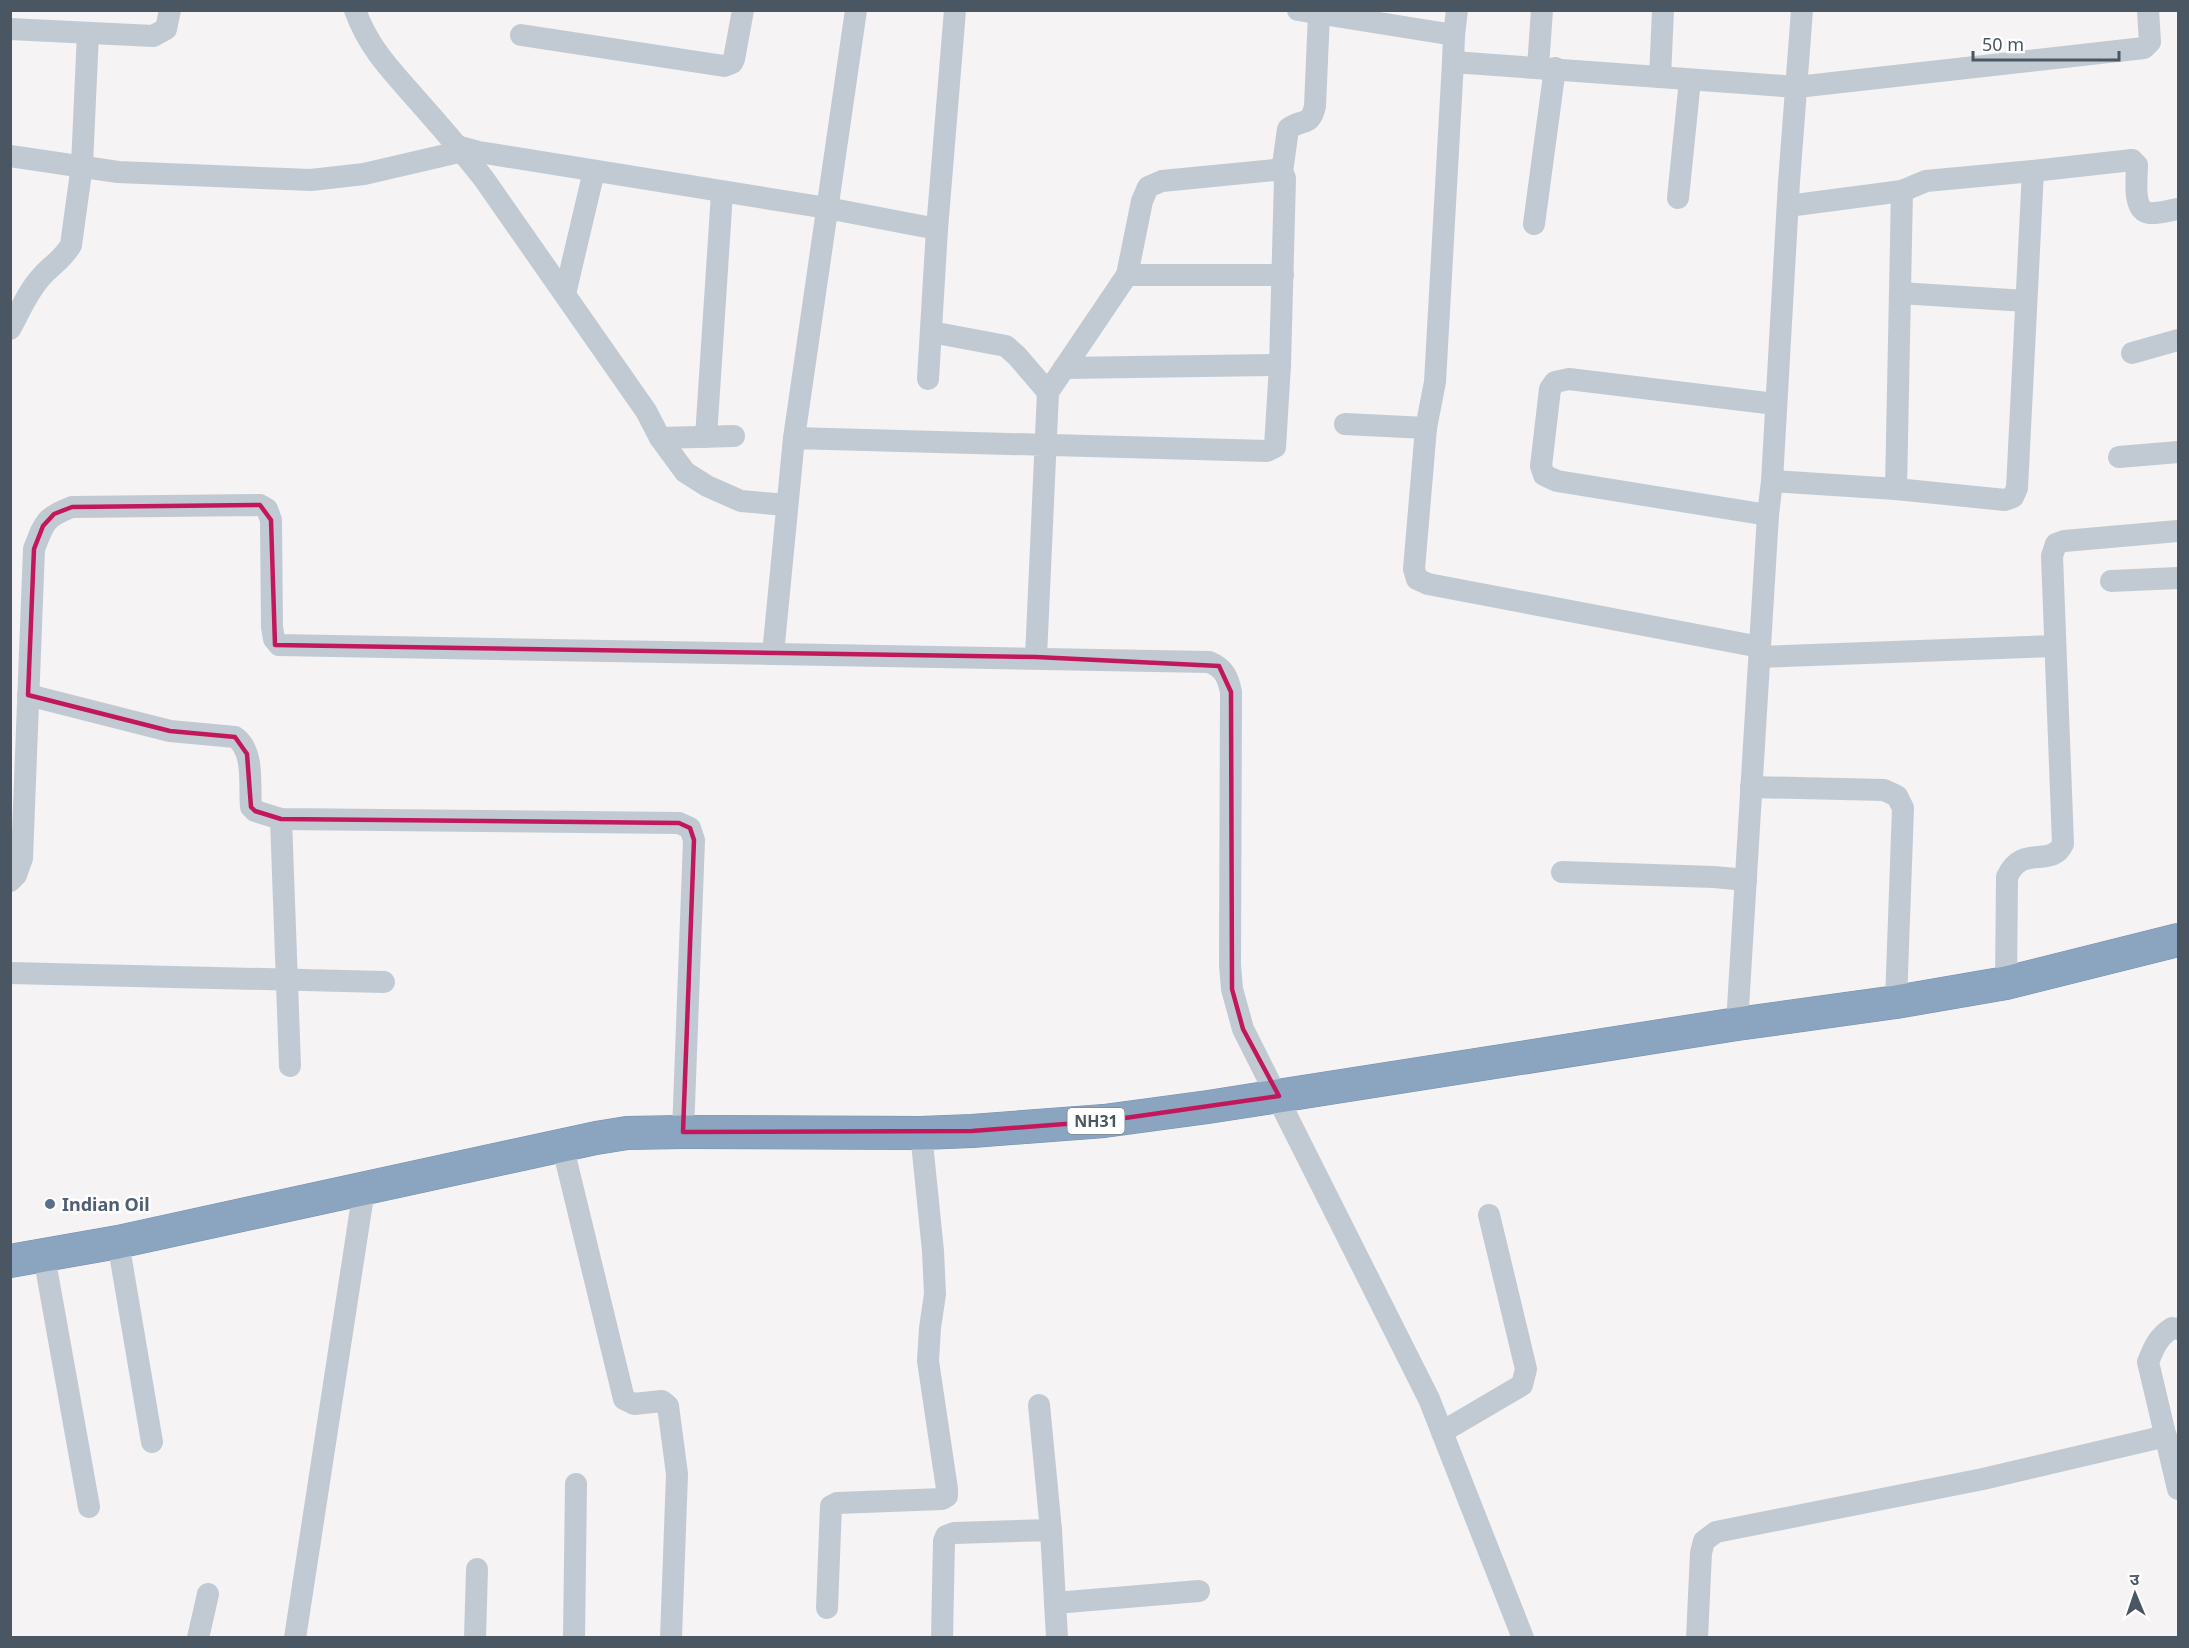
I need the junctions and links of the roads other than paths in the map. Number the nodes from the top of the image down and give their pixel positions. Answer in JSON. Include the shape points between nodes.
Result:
{"nodes":[{"id":1,"x":170,"y":10,"type":"edge"},
{"id":2,"x":355,"y":10,"type":"edge"},
{"id":3,"x":743,"y":10,"type":"edge"},
{"id":4,"x":856,"y":10,"type":"edge"},
{"id":5,"x":955,"y":10,"type":"edge"},
{"id":6,"x":1456,"y":10,"type":"edge"},
{"id":7,"x":1542,"y":10,"type":"edge"},
{"id":8,"x":1663,"y":10,"type":"edge"},
{"id":9,"x":1802,"y":10,"type":"edge"},
{"id":10,"x":2148,"y":10,"type":"edge"},
{"id":11,"x":1309,"y":12,"type":"edge"},
{"id":12,"x":60,"y":21,"type":"edge"},
{"id":13,"x":10,"y":29,"type":"edge"},
{"id":14,"x":88,"y":33,"type":"junction"},
{"id":15,"x":520,"y":35,"type":"dead end"},
{"id":16,"x":1454,"y":35,"type":"junction"},
{"id":17,"x":1453,"y":62,"type":"junction"},
{"id":18,"x":1546,"y":68,"type":"junction"},
{"id":19,"x":1660,"y":77,"type":"junction"},
{"id":20,"x":1690,"y":80,"type":"junction"},
{"id":21,"x":1797,"y":87,"type":"junction"},
{"id":22,"x":460,"y":148,"type":"junction"},
{"id":23,"x":10,"y":156,"type":"edge"},
{"id":24,"x":82,"y":165,"type":"junction"},
{"id":25,"x":594,"y":171,"type":"junction"},
{"id":26,"x":2032,"y":171,"type":"junction"},
{"id":27,"x":1282,"y":172,"type":"junction"},
{"id":28,"x":1902,"y":190,"type":"junction"},
{"id":29,"x":722,"y":193,"type":"junction"},
{"id":30,"x":1678,"y":198,"type":"dead end"},
{"id":31,"x":1788,"y":206,"type":"junction"},
{"id":32,"x":827,"y":208,"type":"junction"},
{"id":33,"x":2178,"y":209,"type":"edge"},
{"id":34,"x":1534,"y":224,"type":"dead end"},
{"id":35,"x":937,"y":229,"type":"junction"},
{"id":36,"x":1127,"y":275,"type":"junction"},
{"id":37,"x":1283,"y":275,"type":"junction"},
{"id":38,"x":1900,"y":293,"type":"junction"},
{"id":39,"x":565,"y":294,"type":"junction"},
{"id":40,"x":2026,"y":301,"type":"junction"},
{"id":41,"x":10,"y":329,"type":"edge"},
{"id":42,"x":931,"y":332,"type":"junction"},
{"id":43,"x":2178,"y":340,"type":"edge"},
{"id":44,"x":2132,"y":353,"type":"dead end"},
{"id":45,"x":1280,"y":365,"type":"junction"},
{"id":46,"x":1064,"y":368,"type":"junction"},
{"id":47,"x":928,"y":379,"type":"dead end"},
{"id":48,"x":1048,"y":392,"type":"junction"},
{"id":49,"x":1775,"y":404,"type":"junction"},
{"id":50,"x":1345,"y":423,"type":"dead end"},
{"id":51,"x":1426,"y":428,"type":"junction"},
{"id":52,"x":734,"y":436,"type":"dead end"},
{"id":53,"x":706,"y":437,"type":"junction"},
{"id":54,"x":660,"y":438,"type":"junction"},
{"id":55,"x":794,"y":438,"type":"junction"},
{"id":56,"x":1047,"y":444,"type":"junction"},
{"id":57,"x":2178,"y":452,"type":"edge"},
{"id":58,"x":2119,"y":457,"type":"dead end"},
{"id":59,"x":1772,"y":481,"type":"junction"},
{"id":60,"x":1896,"y":489,"type":"junction"},
{"id":61,"x":786,"y":505,"type":"junction"},
{"id":62,"x":1768,"y":515,"type":"junction"},
{"id":63,"x":2178,"y":531,"type":"edge"},
{"id":64,"x":2178,"y":578,"type":"edge"},
{"id":65,"x":2111,"y":581,"type":"dead end"},
{"id":66,"x":2055,"y":646,"type":"junction"},
{"id":67,"x":1760,"y":652,"type":"junction"},
{"id":68,"x":772,"y":654,"type":"junction"},
{"id":69,"x":1036,"y":657,"type":"junction"},
{"id":70,"x":28,"y":695,"type":"junction"},
{"id":71,"x":1751,"y":787,"type":"junction"},
{"id":72,"x":281,"y":819,"type":"junction"},
{"id":73,"x":1562,"y":872,"type":"dead end"},
{"id":74,"x":1746,"y":880,"type":"junction"},
{"id":75,"x":10,"y":881,"type":"edge"},
{"id":76,"x":2178,"y":940,"type":"edge"},
{"id":77,"x":10,"y":973,"type":"edge"},
{"id":78,"x":287,"y":980,"type":"junction"},
{"id":79,"x":384,"y":982,"type":"dead end"},
{"id":80,"x":2006,"y":983,"type":"junction"},
{"id":81,"x":1896,"y":1002,"type":"junction"},
{"id":82,"x":1737,"y":1024,"type":"junction"},
{"id":83,"x":290,"y":1066,"type":"dead end"},
{"id":84,"x":1279,"y":1096,"type":"junction"},
{"id":85,"x":683,"y":1132,"type":"junction"},
{"id":86,"x":921,"y":1133,"type":"junction"},
{"id":87,"x":562,"y":1144,"type":"junction"},
{"id":88,"x":364,"y":1189,"type":"junction"},
{"id":89,"x":1489,"y":1215,"type":"dead end"},
{"id":90,"x":118,"y":1242,"type":"junction"},
{"id":91,"x":44,"y":1256,"type":"junction"},
{"id":92,"x":10,"y":1262,"type":"edge"},
{"id":93,"x":2178,"y":1329,"type":"edge"},
{"id":94,"x":1039,"y":1405,"type":"dead end"},
{"id":95,"x":1442,"y":1432,"type":"junction"},
{"id":96,"x":2166,"y":1436,"type":"junction"},
{"id":97,"x":152,"y":1442,"type":"dead end"},
{"id":98,"x":576,"y":1484,"type":"dead end"},
{"id":99,"x":2178,"y":1489,"type":"edge"},
{"id":100,"x":89,"y":1507,"type":"dead end"},
{"id":101,"x":1051,"y":1530,"type":"junction"},
{"id":102,"x":477,"y":1569,"type":"dead end"},
{"id":103,"x":1199,"y":1590,"type":"dead end"},
{"id":104,"x":208,"y":1594,"type":"dead end"},
{"id":105,"x":1055,"y":1603,"type":"junction"},
{"id":106,"x":827,"y":1608,"type":"dead end"},
{"id":107,"x":198,"y":1638,"type":"edge"},
{"id":108,"x":295,"y":1638,"type":"edge"},
{"id":109,"x":475,"y":1638,"type":"edge"},
{"id":110,"x":574,"y":1638,"type":"edge"},
{"id":111,"x":671,"y":1638,"type":"edge"},
{"id":112,"x":942,"y":1638,"type":"edge"},
{"id":113,"x":1057,"y":1638,"type":"edge"},
{"id":114,"x":1523,"y":1638,"type":"edge"},
{"id":115,"x":1697,"y":1638,"type":"edge"}],
"edges":[{"from":1,"to":14,"type":"street","via":[[166,29],[153,36]]},
{"from":2,"to":22,"type":"street","via":[[366,38],[381,59]]},
{"from":3,"to":15,"type":"street","via":[[734,59],[724,66]]},
{"from":4,"to":32,"type":"street"},
{"from":5,"to":35,"type":"street"},
{"from":6,"to":16,"type":"street"},
{"from":7,"to":18,"type":"street"},
{"from":8,"to":19,"type":"street"},
{"from":9,"to":21,"type":"street"},
{"from":10,"to":21,"type":"street","via":[[2150,42],[2144,48]]},
{"from":11,"to":16,"type":"street"},
{"from":11,"to":27,"type":"street","via":[[1315,106],[1308,121],[1287,129]]},
{"from":12,"to":13,"type":"street"},
{"from":12,"to":14,"type":"street"},
{"from":14,"to":24,"type":"street"},
{"from":16,"to":17,"type":"street"},
{"from":17,"to":18,"type":"street"},
{"from":17,"to":51,"type":"street","via":[[1435,382]]},
{"from":18,"to":19,"type":"street"},
{"from":18,"to":34,"type":"street"},
{"from":19,"to":20,"type":"street"},
{"from":20,"to":21,"type":"street"},
{"from":20,"to":30,"type":"street"},
{"from":21,"to":31,"type":"street"},
{"from":22,"to":24,"type":"street","via":[[364,174],[311,180],[118,172]]},
{"from":22,"to":25,"type":"street"},
{"from":22,"to":39,"type":"street"},
{"from":23,"to":24,"type":"street"},
{"from":24,"to":41,"type":"street","via":[[71,245],[32,289]]},
{"from":25,"to":29,"type":"street"},
{"from":25,"to":39,"type":"street"},
{"from":26,"to":28,"type":"street","via":[[1926,181]]},
{"from":26,"to":33,"type":"street","via":[[2132,160],[2137,165],[2138,202],[2142,210],[2150,213]]},
{"from":26,"to":40,"type":"street"},
{"from":27,"to":36,"type":"street","via":[[1162,181],[1148,187]]},
{"from":27,"to":37,"type":"street","via":[[1286,178]]},
{"from":28,"to":31,"type":"street"},
{"from":28,"to":38,"type":"street"},
{"from":29,"to":32,"type":"street"},
{"from":29,"to":53,"type":"street"},
{"from":31,"to":49,"type":"street"},
{"from":32,"to":35,"type":"street"},
{"from":32,"to":55,"type":"street"},
{"from":35,"to":42,"type":"street"},
{"from":36,"to":37,"type":"street"},
{"from":36,"to":46,"type":"street"},
{"from":37,"to":45,"type":"street"},
{"from":38,"to":40,"type":"street"},
{"from":38,"to":60,"type":"street"},
{"from":39,"to":54,"type":"street","via":[[646,411]]},
{"from":40,"to":60,"type":"street","via":[[2016,494],[2005,500]]},
{"from":42,"to":47,"type":"street"},
{"from":42,"to":48,"type":"street","via":[[1006,346]]},
{"from":43,"to":44,"type":"street"},
{"from":45,"to":46,"type":"street"},
{"from":45,"to":56,"type":"street","via":[[1277,438],[1275,447],[1267,451]]},
{"from":46,"to":48,"type":"street"},
{"from":48,"to":56,"type":"street"},
{"from":49,"to":59,"type":"street"},
{"from":49,"to":62,"type":"street","via":[[1569,379],[1555,382],[1550,389],[1541,466],[1544,475],[1557,481]]},
{"from":50,"to":51,"type":"street"},
{"from":51,"to":67,"type":"street","via":[[1414,569],[1417,579]]},
{"from":52,"to":53,"type":"street"},
{"from":53,"to":54,"type":"street"},
{"from":54,"to":61,"type":"street","via":[[685,472],[707,486],[741,501]]},
{"from":55,"to":56,"type":"street"},
{"from":55,"to":61,"type":"street"},
{"from":56,"to":69,"type":"street"},
{"from":57,"to":58,"type":"street"},
{"from":59,"to":60,"type":"street"},
{"from":59,"to":62,"type":"street"},
{"from":61,"to":68,"type":"street"},
{"from":62,"to":67,"type":"street"},
{"from":63,"to":66,"type":"street","via":[[2064,540],[2056,544],[2052,556]]},
{"from":64,"to":65,"type":"street"},
{"from":66,"to":67,"type":"street"},
{"from":66,"to":80,"type":"street","via":[[2063,844],[2054,855],[2022,859],[2007,877]]},
{"from":67,"to":71,"type":"street"},
{"from":68,"to":69,"type":"street"},
{"from":68,"to":70,"type":"street","via":[[279,645],[272,627],[271,520],[267,509],[260,505],[72,507],[54,514],[43,526],[34,549]]},
{"from":69,"to":84,"type":"street","via":[[1209,662],[1225,673],[1231,692],[1232,989],[1243,1029]]},
{"from":70,"to":72,"type":"street","via":[[170,731],[235,737],[247,754],[251,807]]},
{"from":70,"to":75,"type":"street","via":[[22,858]]},
{"from":71,"to":74,"type":"street"},
{"from":71,"to":81,"type":"street","via":[[1884,790],[1898,796],[1903,808]]},
{"from":72,"to":78,"type":"street"},
{"from":72,"to":85,"type":"street","via":[[679,823],[690,828],[694,840]]},
{"from":73,"to":74,"type":"street"},
{"from":74,"to":82,"type":"street"},
{"from":76,"to":80,"type":"highway","number":"NH31"},
{"from":77,"to":78,"type":"street"},
{"from":78,"to":79,"type":"street"},
{"from":78,"to":83,"type":"street"},
{"from":80,"to":81,"type":"highway","number":"NH31"},
{"from":81,"to":82,"type":"highway","number":"NH31"},
{"from":82,"to":84,"type":"highway","number":"NH31"},
{"from":84,"to":86,"type":"highway","number":"NH31","via":[[1104,1121]]},
{"from":84,"to":95,"type":"street","via":[[1424,1388]]},
{"from":85,"to":86,"type":"highway","number":"NH31"},
{"from":85,"to":87,"type":"highway","number":"NH31","via":[[627,1133]]},
{"from":86,"to":106,"type":"street","via":[[933,1251],[928,1361],[947,1496],[831,1506]]},
{"from":87,"to":88,"type":"highway","number":"NH31"},
{"from":87,"to":111,"type":"street","via":[[624,1399],[634,1404],[662,1401],[668,1406],[677,1474]]},
{"from":88,"to":90,"type":"highway","number":"NH31"},
{"from":88,"to":108,"type":"street"},
{"from":89,"to":95,"type":"street","via":[[1525,1378],[1522,1385]]},
{"from":90,"to":91,"type":"highway","number":"NH31"},
{"from":90,"to":97,"type":"street"},
{"from":91,"to":92,"type":"highway","number":"NH31"},
{"from":91,"to":100,"type":"street"},
{"from":93,"to":96,"type":"street","via":[[2164,1333],[2155,1343],[2148,1362]]},
{"from":94,"to":101,"type":"street"},
{"from":95,"to":114,"type":"street"},
{"from":96,"to":99,"type":"street"},
{"from":96,"to":115,"type":"street","via":[[1983,1479],[1716,1532],[1704,1541],[1701,1553]]},
{"from":98,"to":110,"type":"street"},
{"from":101,"to":105,"type":"street"},
{"from":101,"to":112,"type":"street","via":[[946,1536]]},
{"from":102,"to":109,"type":"street"},
{"from":103,"to":105,"type":"street"},
{"from":104,"to":107,"type":"street"},
{"from":105,"to":113,"type":"street"}]}
